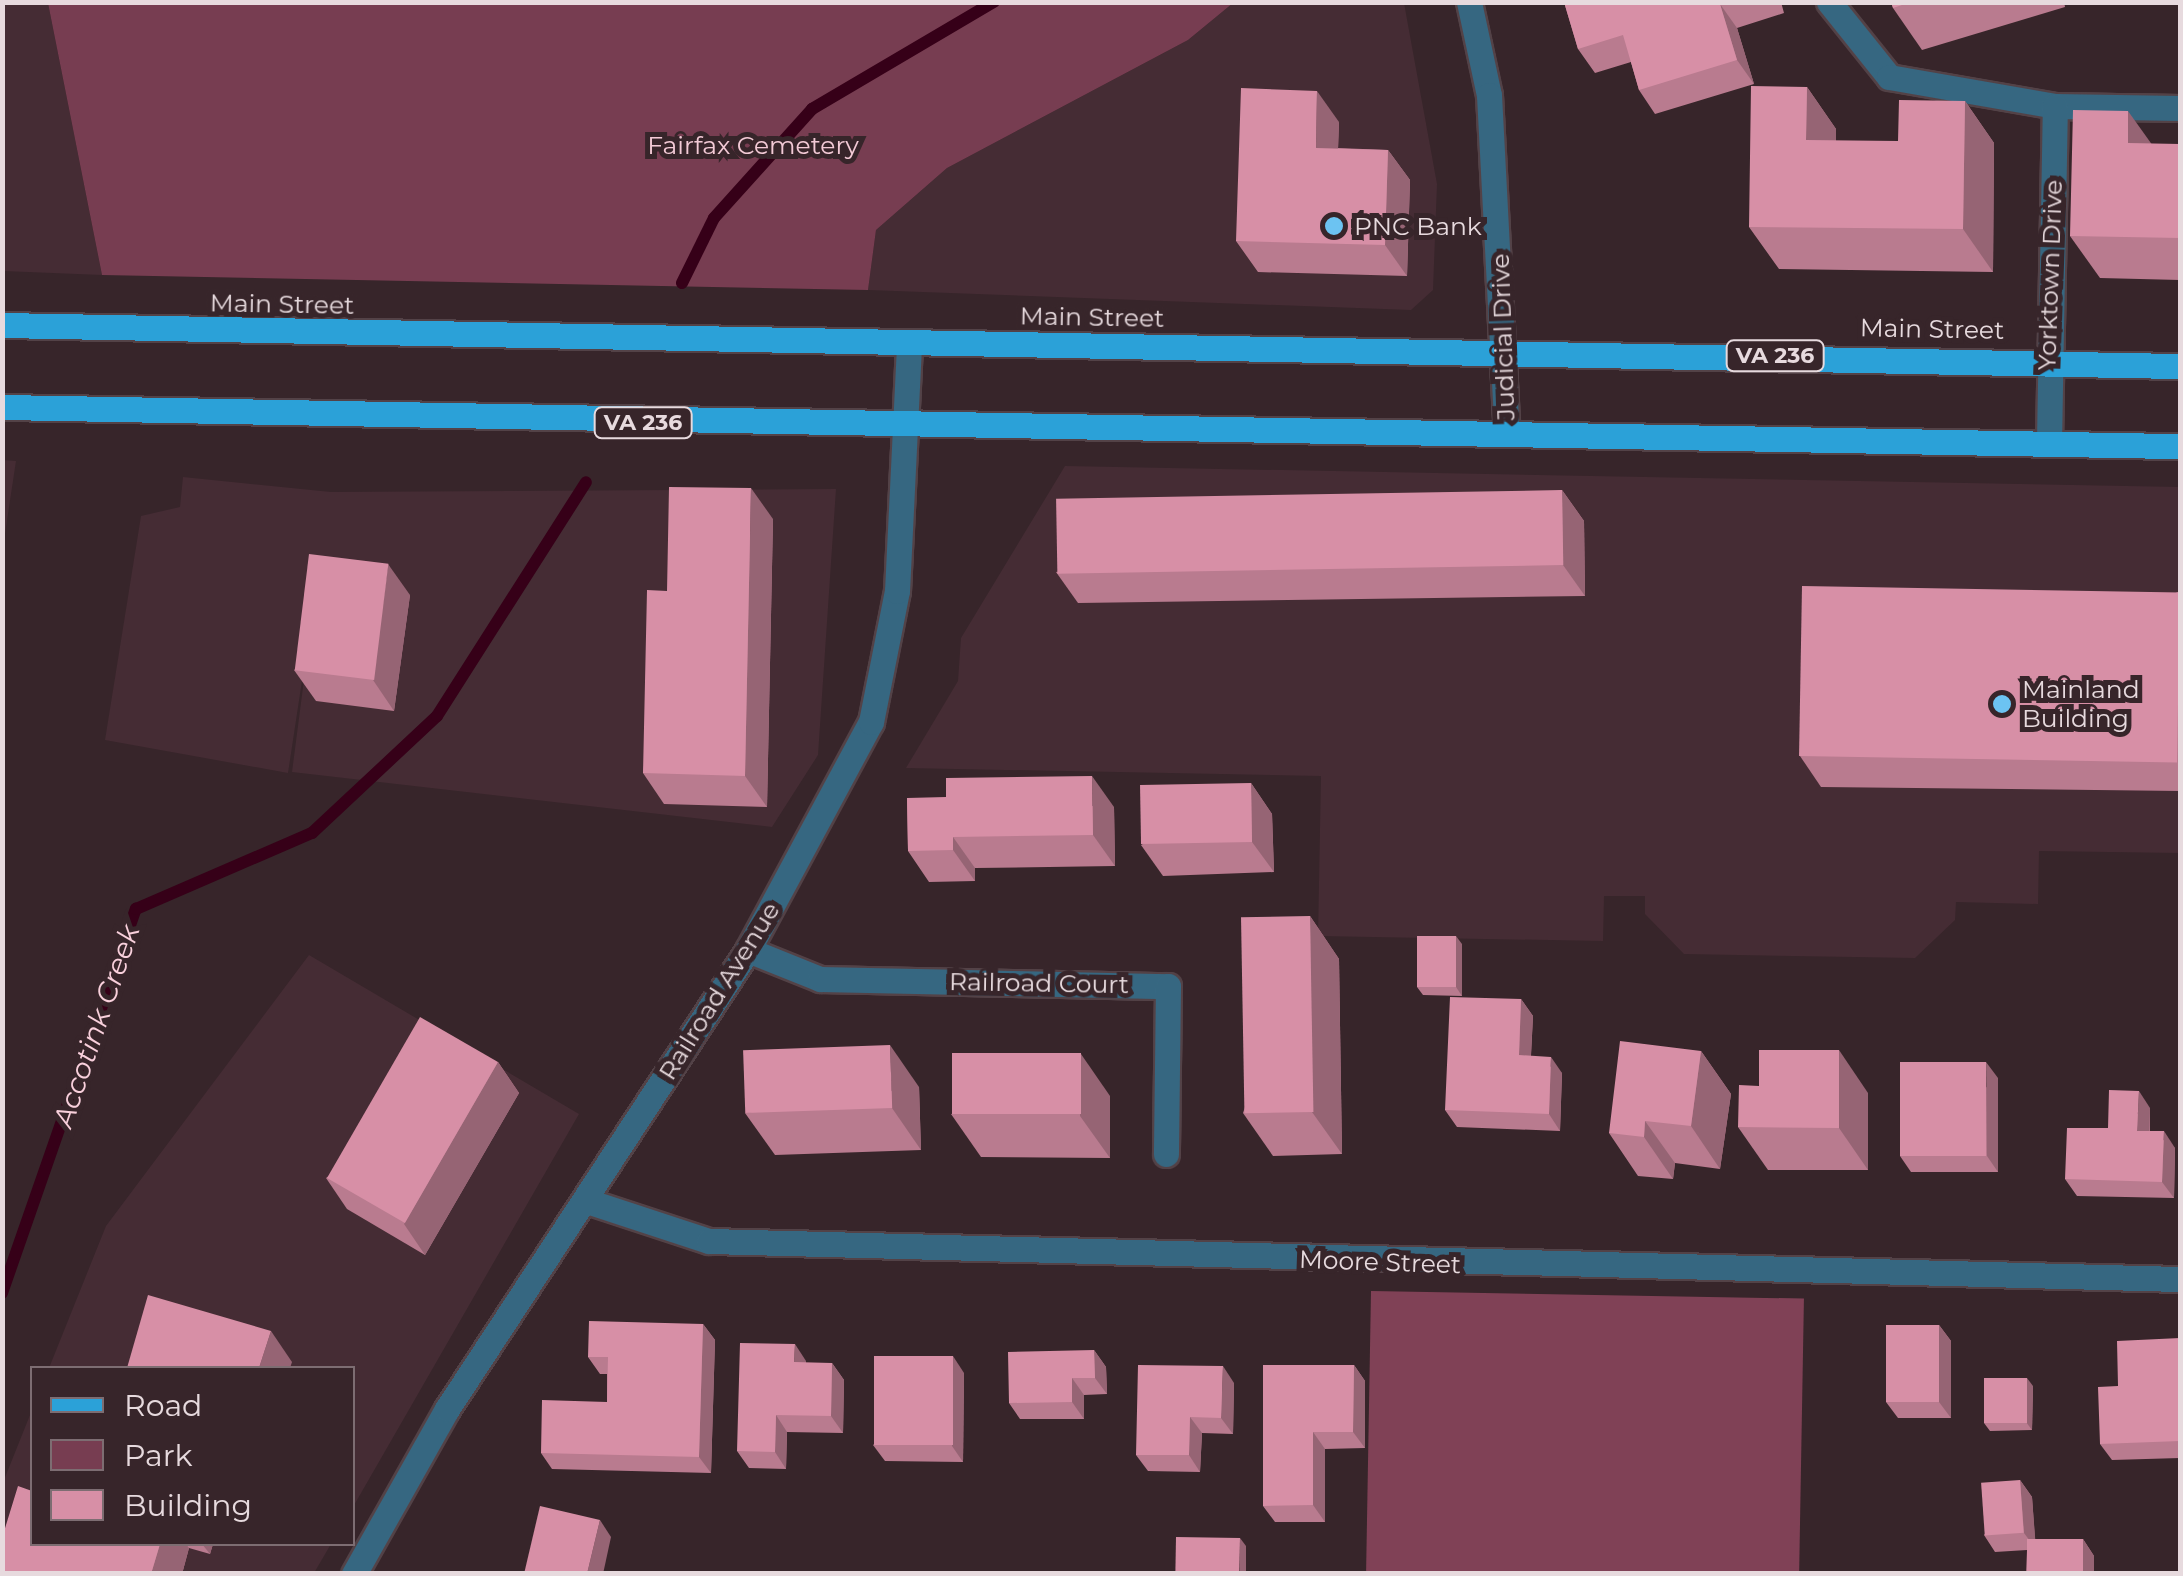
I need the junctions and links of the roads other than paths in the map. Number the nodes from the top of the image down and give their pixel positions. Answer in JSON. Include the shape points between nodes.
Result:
{"nodes":[{"id":1,"x":1469,"y":2,"type":"edge"},
{"id":2,"x":1829,"y":2,"type":"edge"},
{"id":3,"x":2055,"y":106,"type":"junction"},
{"id":4,"x":2180,"y":108,"type":"edge"},
{"id":5,"x":2,"y":325,"type":"edge"},
{"id":6,"x":908,"y":346,"type":"junction"},
{"id":7,"x":1504,"y":351,"type":"junction"},
{"id":8,"x":2046,"y":362,"type":"junction"},
{"id":9,"x":2180,"y":366,"type":"edge"},
{"id":10,"x":2,"y":408,"type":"edge"},
{"id":11,"x":905,"y":426,"type":"junction"},
{"id":12,"x":1507,"y":434,"type":"junction"},
{"id":13,"x":2049,"y":443,"type":"junction"},
{"id":14,"x":2180,"y":446,"type":"edge"},
{"id":15,"x":748,"y":950,"type":"junction"},
{"id":16,"x":1166,"y":1154,"type":"dead end"},
{"id":17,"x":587,"y":1201,"type":"junction"},
{"id":18,"x":2180,"y":1278,"type":"edge"},
{"id":19,"x":354,"y":1574,"type":"edge"}],
"edges":[{"from":1,"to":7,"type":"street","name":"Judicial Drive","via":[[1490,95]]},
{"from":2,"to":3,"type":"street","via":[[1889,77]]},
{"from":3,"to":4,"type":"street"},
{"from":3,"to":8,"type":"street","name":"Yorktown Drive"},
{"from":5,"to":6,"type":"main road","name":"Main Street","number":"VA 236"},
{"from":6,"to":7,"type":"main road","name":"Main Street","number":"VA 236"},
{"from":6,"to":11,"type":"street","name":"Railroad Avenue"},
{"from":7,"to":8,"type":"main road","name":"Main Street","number":"VA 236"},
{"from":7,"to":12,"type":"street","name":"Judicial Drive"},
{"from":8,"to":9,"type":"main road","name":"Main Street","number":"VA 236"},
{"from":8,"to":13,"type":"street","name":"Yorktown Drive"},
{"from":10,"to":11,"type":"main road","number":"VA 236"},
{"from":11,"to":12,"type":"main road","number":"VA 236"},
{"from":11,"to":15,"type":"street","name":"Railroad Avenue","via":[[896,592],[871,722]]},
{"from":12,"to":13,"type":"main road","number":"VA 236"},
{"from":13,"to":14,"type":"main road","number":"VA 236"},
{"from":15,"to":16,"type":"street","name":"Railroad Court","via":[[820,979],[1168,986]]},
{"from":15,"to":17,"type":"street","name":"Railroad Avenue"},
{"from":17,"to":18,"type":"street","name":"Moore Street","via":[[708,1241]]},
{"from":17,"to":19,"type":"street","name":"Railroad Avenue","via":[[447,1409]]}]}
